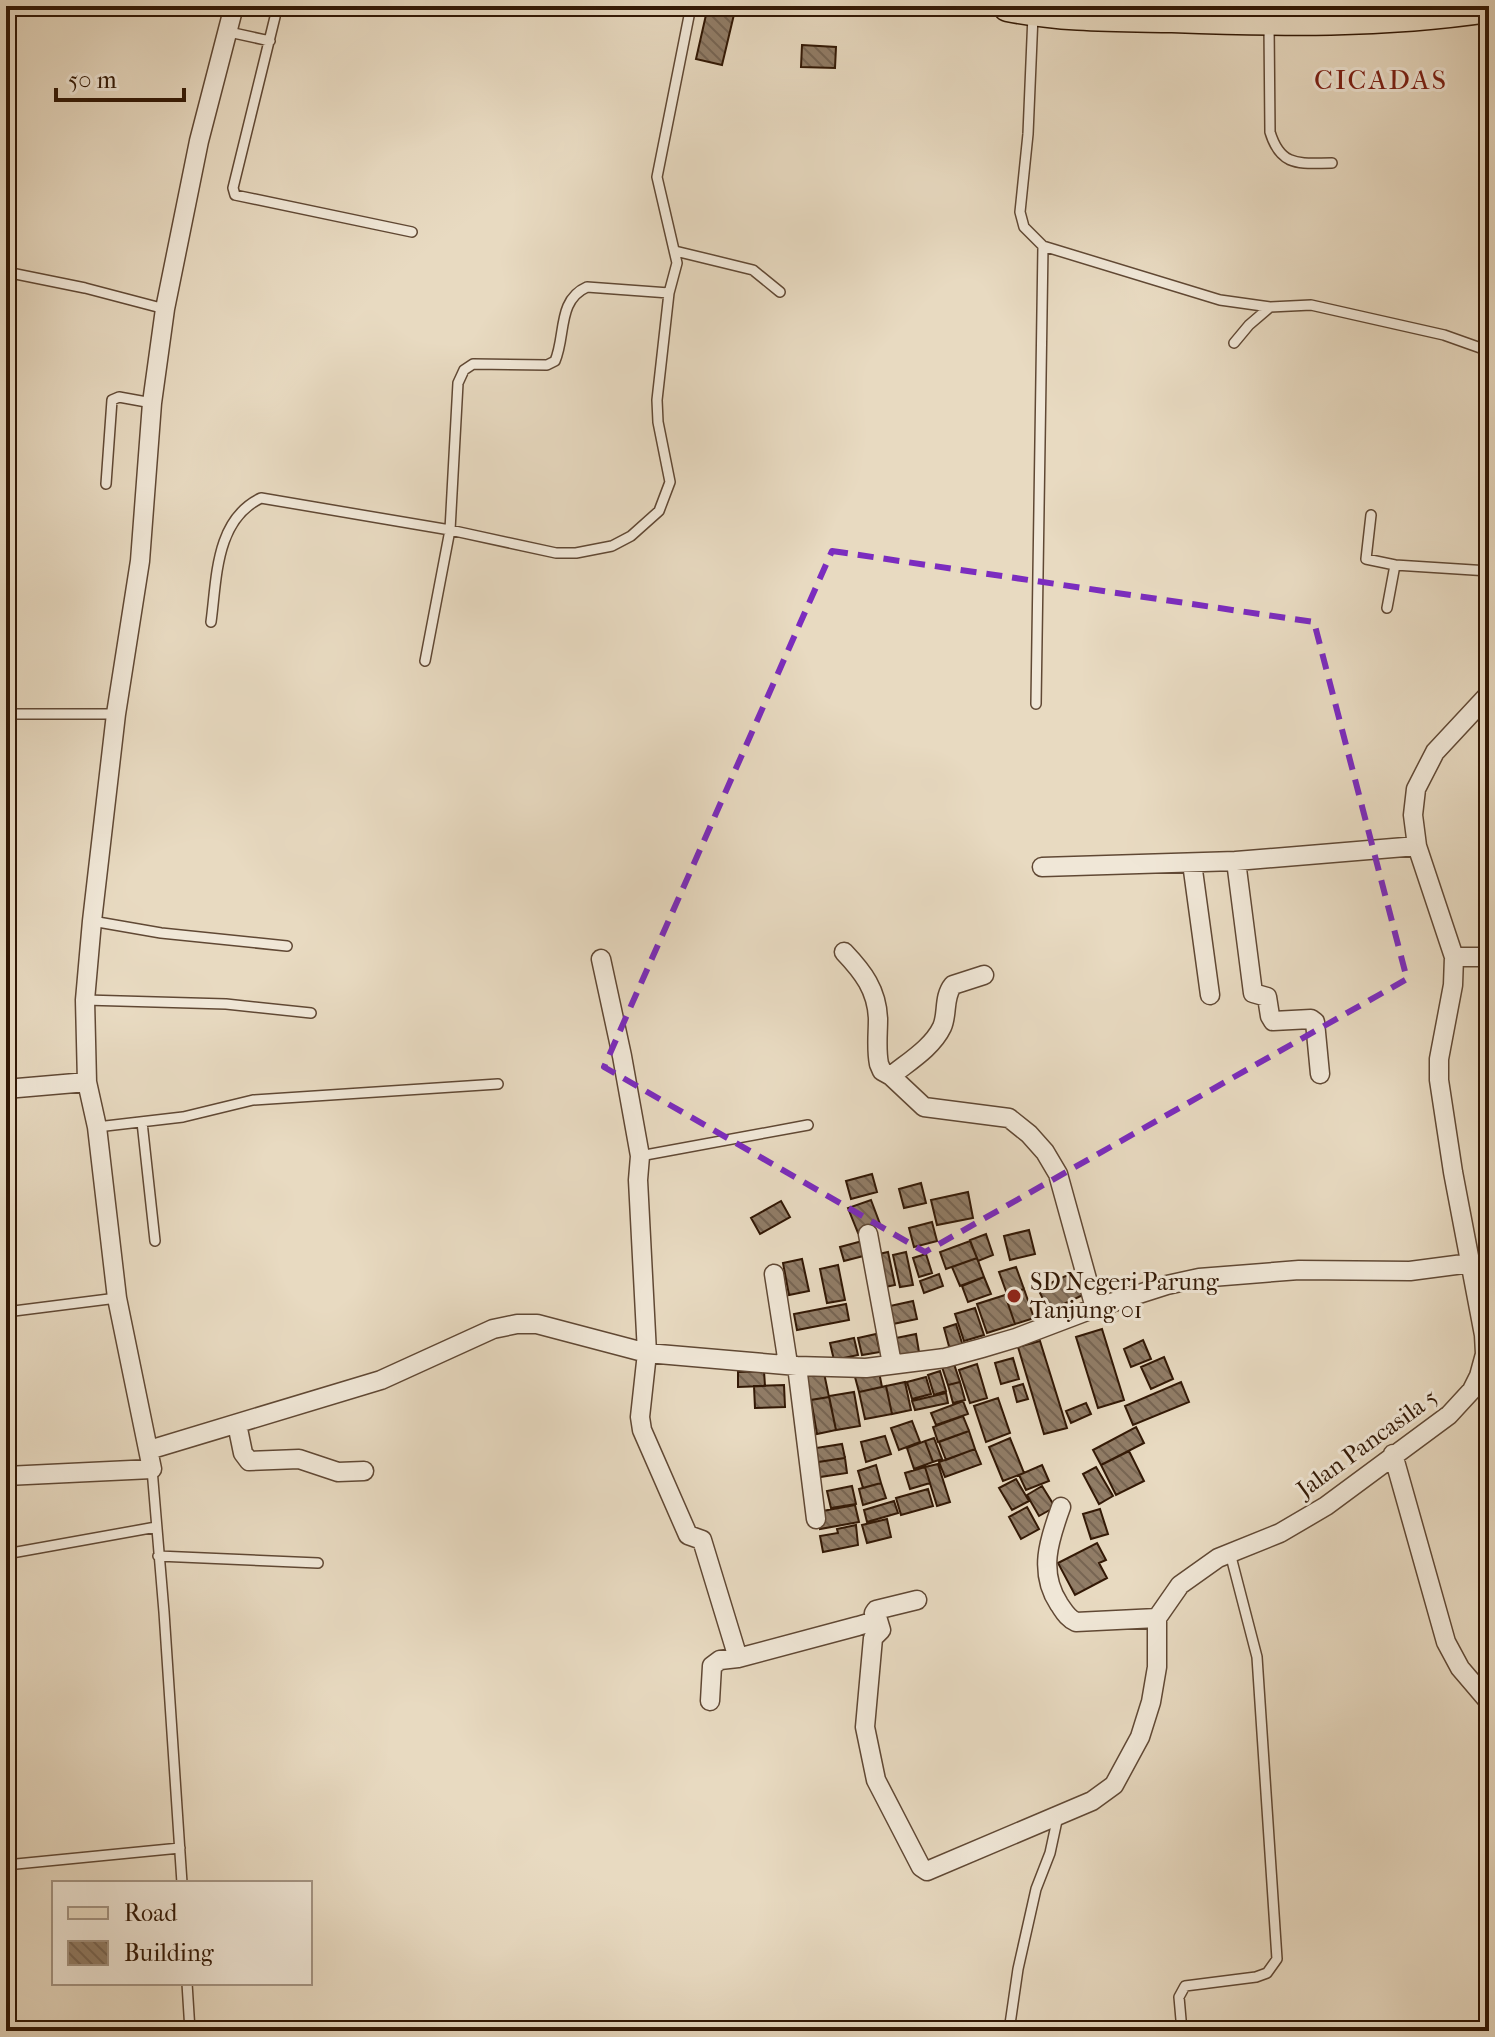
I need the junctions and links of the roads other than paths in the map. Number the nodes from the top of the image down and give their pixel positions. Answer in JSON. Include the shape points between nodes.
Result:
{"nodes":[{"id":1,"x":164,"y":6,"type":"edge"},
{"id":2,"x":234,"y":6,"type":"edge"},
{"id":3,"x":691,"y":6,"type":"edge"},
{"id":4,"x":1489,"y":7,"type":"edge"},
{"id":5,"x":1021,"y":9,"type":"edge"},
{"id":6,"x":1070,"y":10,"type":"edge"},
{"id":7,"x":183,"y":11,"type":"dead end"},
{"id":8,"x":1371,"y":13,"type":"edge"},
{"id":9,"x":1250,"y":15,"type":"edge"},
{"id":10,"x":275,"y":17,"type":"dead end"},
{"id":11,"x":229,"y":32,"type":"junction"},
{"id":12,"x":270,"y":41,"type":"junction"},
{"id":13,"x":1332,"y":163,"type":"dead end"},
{"id":14,"x":412,"y":232,"type":"dead end"},
{"id":15,"x":1043,"y":246,"type":"junction"},
{"id":16,"x":675,"y":251,"type":"junction"},
{"id":17,"x":6,"y":272,"type":"edge"},
{"id":18,"x":780,"y":292,"type":"dead end"},
{"id":19,"x":669,"y":293,"type":"junction"},
{"id":20,"x":1270,"y":307,"type":"junction"},
{"id":21,"x":165,"y":309,"type":"junction"},
{"id":22,"x":1234,"y":343,"type":"dead end"},
{"id":23,"x":1489,"y":351,"type":"edge"},
{"id":24,"x":152,"y":403,"type":"junction"},
{"id":25,"x":106,"y":484,"type":"dead end"},
{"id":26,"x":1371,"y":515,"type":"dead end"},
{"id":27,"x":450,"y":530,"type":"junction"},
{"id":28,"x":1395,"y":565,"type":"junction"},
{"id":29,"x":1489,"y":571,"type":"edge"},
{"id":30,"x":1387,"y":608,"type":"dead end"},
{"id":31,"x":211,"y":622,"type":"dead end"},
{"id":32,"x":425,"y":661,"type":"dead end"},
{"id":33,"x":1489,"y":694,"type":"edge"},
{"id":34,"x":1036,"y":704,"type":"dead end"},
{"id":35,"x":6,"y":714,"type":"edge"},
{"id":36,"x":116,"y":714,"type":"junction"},
{"id":37,"x":1417,"y":846,"type":"junction"},
{"id":38,"x":1236,"y":861,"type":"junction"},
{"id":39,"x":1192,"y":863,"type":"junction"},
{"id":40,"x":1042,"y":867,"type":"dead end"},
{"id":41,"x":92,"y":921,"type":"junction"},
{"id":42,"x":287,"y":946,"type":"dead end"},
{"id":43,"x":844,"y":952,"type":"dead end"},
{"id":44,"x":1454,"y":957,"type":"junction"},
{"id":45,"x":1489,"y":957,"type":"edge"},
{"id":46,"x":601,"y":959,"type":"dead end"},
{"id":47,"x":984,"y":975,"type":"dead end"},
{"id":48,"x":1210,"y":995,"type":"dead end"},
{"id":49,"x":85,"y":1000,"type":"junction"},
{"id":50,"x":311,"y":1013,"type":"dead end"},
{"id":51,"x":1320,"y":1074,"type":"dead end"},
{"id":52,"x":891,"y":1076,"type":"junction"},
{"id":53,"x":87,"y":1082,"type":"junction"},
{"id":54,"x":498,"y":1084,"type":"dead end"},
{"id":55,"x":6,"y":1089,"type":"edge"},
{"id":56,"x":142,"y":1122,"type":"junction"},
{"id":57,"x":808,"y":1125,"type":"dead end"},
{"id":58,"x":97,"y":1127,"type":"junction"},
{"id":59,"x":640,"y":1156,"type":"junction"},
{"id":60,"x":868,"y":1234,"type":"dead end"},
{"id":61,"x":155,"y":1241,"type":"dead end"},
{"id":62,"x":1471,"y":1263,"type":"junction"},
{"id":63,"x":774,"y":1274,"type":"dead end"},
{"id":64,"x":1482,"y":1287,"type":"edge"},
{"id":65,"x":117,"y":1298,"type":"junction"},
{"id":66,"x":1095,"y":1308,"type":"junction"},
{"id":67,"x":6,"y":1312,"type":"edge"},
{"id":68,"x":647,"y":1353,"type":"junction"},
{"id":69,"x":1487,"y":1354,"type":"edge"},
{"id":70,"x":892,"y":1364,"type":"junction"},
{"id":71,"x":792,"y":1365,"type":"junction"},
{"id":72,"x":237,"y":1424,"type":"junction"},
{"id":73,"x":149,"y":1450,"type":"junction"},
{"id":74,"x":1393,"y":1454,"type":"junction"},
{"id":75,"x":152,"y":1469,"type":"junction"},
{"id":76,"x":364,"y":1471,"type":"dead end"},
{"id":77,"x":6,"y":1476,"type":"edge"},
{"id":78,"x":1061,"y":1507,"type":"dead end"},
{"id":79,"x":816,"y":1519,"type":"dead end"},
{"id":80,"x":156,"y":1527,"type":"junction"},
{"id":81,"x":1230,"y":1553,"type":"junction"},
{"id":82,"x":6,"y":1554,"type":"edge"},
{"id":83,"x":158,"y":1556,"type":"junction"},
{"id":84,"x":318,"y":1563,"type":"dead end"},
{"id":85,"x":917,"y":1600,"type":"dead end"},
{"id":86,"x":1157,"y":1618,"type":"junction"},
{"id":87,"x":878,"y":1620,"type":"junction"},
{"id":88,"x":738,"y":1658,"type":"junction"},
{"id":89,"x":710,"y":1701,"type":"dead end"},
{"id":90,"x":1489,"y":1702,"type":"edge"},
{"id":91,"x":1058,"y":1816,"type":"junction"},
{"id":92,"x":180,"y":1848,"type":"junction"},
{"id":93,"x":6,"y":1865,"type":"edge"},
{"id":94,"x":182,"y":1881,"type":"edge"},
{"id":95,"x":187,"y":1985,"type":"edge"},
{"id":96,"x":190,"y":2031,"type":"edge"},
{"id":97,"x":1009,"y":2031,"type":"edge"},
{"id":98,"x":1182,"y":2031,"type":"edge"}],
"edges":[{"from":1,"to":7,"type":"lane"},
{"from":2,"to":11,"type":"street"},
{"from":3,"to":16,"type":"lane","via":[[657,177]]},
{"from":4,"to":8,"type":"main road","via":[[1421,17]]},
{"from":5,"to":6,"type":"main road"},
{"from":5,"to":15,"type":"lane","via":[[1028,134],[1020,212],[1024,227]]},
{"from":6,"to":9,"type":"main road"},
{"from":8,"to":9,"type":"main road"},
{"from":9,"to":13,"type":"lane","via":[[1274,145],[1297,163]]},
{"from":10,"to":12,"type":"lane"},
{"from":11,"to":12,"type":"lane"},
{"from":11,"to":21,"type":"street","via":[[199,141]]},
{"from":12,"to":14,"type":"lane","via":[[235,195]]},
{"from":15,"to":20,"type":"lane","via":[[1220,300]]},
{"from":15,"to":34,"type":"lane"},
{"from":16,"to":18,"type":"lane","via":[[753,270]]},
{"from":16,"to":19,"type":"lane"},
{"from":17,"to":21,"type":"lane"},
{"from":19,"to":27,"type":"lane","via":[[587,287],[568,302],[555,361],[467,366],[458,383]]},
{"from":19,"to":27,"type":"lane","via":[[657,400],[670,482],[659,511],[612,546],[576,553]]},
{"from":20,"to":22,"type":"lane"},
{"from":20,"to":23,"type":"lane","via":[[1311,305],[1444,335]]},
{"from":21,"to":24,"type":"street"},
{"from":24,"to":25,"type":"lane","via":[[112,400]]},
{"from":24,"to":36,"type":"street","via":[[140,561]]},
{"from":26,"to":28,"type":"lane","via":[[1366,559]]},
{"from":27,"to":31,"type":"lane","via":[[261,498],[246,505],[223,541]]},
{"from":27,"to":32,"type":"lane"},
{"from":28,"to":29,"type":"lane"},
{"from":28,"to":30,"type":"lane"},
{"from":33,"to":37,"type":"street","name":"Jalan Pancasila 5","via":[[1435,752],[1424,773],[1414,800]]},
{"from":35,"to":36,"type":"lane"},
{"from":36,"to":41,"type":"street"},
{"from":37,"to":38,"type":"street"},
{"from":37,"to":44,"type":"street","name":"Jalan Pancasila 5"},
{"from":38,"to":39,"type":"street"},
{"from":38,"to":51,"type":"street","via":[[1253,993],[1267,997],[1273,1021],[1315,1022]]},
{"from":39,"to":40,"type":"street"},
{"from":39,"to":48,"type":"street"},
{"from":41,"to":42,"type":"lane"},
{"from":41,"to":49,"type":"street"},
{"from":43,"to":52,"type":"street","via":[[872,990],[879,1064]]},
{"from":44,"to":45,"type":"street"},
{"from":44,"to":62,"type":"street","name":"Jalan Pancasila 5","via":[[1439,1080]]},
{"from":46,"to":59,"type":"street"},
{"from":47,"to":52,"type":"street","via":[[953,985],[943,1026]]},
{"from":49,"to":50,"type":"lane","via":[[226,1004]]},
{"from":49,"to":53,"type":"street"},
{"from":52,"to":66,"type":"street","via":[[924,1107],[1009,1118],[1045,1152],[1058,1174]]},
{"from":53,"to":55,"type":"street"},
{"from":53,"to":58,"type":"street"},
{"from":54,"to":56,"type":"lane","via":[[253,1100]]},
{"from":56,"to":58,"type":"lane"},
{"from":56,"to":61,"type":"lane"},
{"from":57,"to":59,"type":"lane"},
{"from":58,"to":65,"type":"street"},
{"from":59,"to":68,"type":"street"},
{"from":60,"to":70,"type":"street"},
{"from":62,"to":64,"type":"street","name":"Jalan Pancasila 5"},
{"from":62,"to":66,"type":"street","via":[[1410,1271],[1299,1270],[1199,1278]]},
{"from":63,"to":71,"type":"street"},
{"from":64,"to":69,"type":"street","name":"Jalan Pancasila 5"},
{"from":65,"to":67,"type":"lane"},
{"from":65,"to":73,"type":"street"},
{"from":66,"to":70,"type":"street","via":[[945,1358]]},
{"from":68,"to":71,"type":"street"},
{"from":68,"to":72,"type":"street","via":[[537,1324],[517,1324],[493,1329],[381,1380]]},
{"from":68,"to":88,"type":"street","via":[[642,1430],[688,1535],[702,1540]]},
{"from":69,"to":74,"type":"street","name":"Jalan Pancasila 5","via":[[1472,1390],[1449,1415]]},
{"from":70,"to":71,"type":"street"},
{"from":71,"to":79,"type":"street"},
{"from":72,"to":73,"type":"street"},
{"from":72,"to":76,"type":"street","via":[[249,1461],[299,1459],[338,1472]]},
{"from":73,"to":75,"type":"street"},
{"from":74,"to":81,"type":"street","name":"Jalan Pancasila 5","via":[[1326,1506],[1280,1533]]},
{"from":74,"to":90,"type":"street","via":[[1446,1642]]},
{"from":75,"to":77,"type":"street"},
{"from":75,"to":80,"type":"lane"},
{"from":78,"to":86,"type":"street","via":[[1049,1548],[1047,1582],[1069,1618]]},
{"from":80,"to":82,"type":"lane"},
{"from":80,"to":83,"type":"lane"},
{"from":81,"to":86,"type":"street","name":"Jalan Pancasila 5","via":[[1180,1585]]},
{"from":81,"to":98,"type":"lane","via":[[1257,1657],[1277,1959],[1267,1973],[1256,1977],[1185,1986],[1179,1997]]},
{"from":83,"to":84,"type":"lane"},
{"from":83,"to":92,"type":"lane"},
{"from":85,"to":87,"type":"street","via":[[876,1610]]},
{"from":86,"to":91,"type":"street","via":[[1154,1685],[1133,1754],[1114,1785]]},
{"from":87,"to":88,"type":"street"},
{"from":87,"to":91,"type":"street","via":[[881,1630],[873,1638],[865,1727],[876,1780],[921,1867],[927,1871]]},
{"from":88,"to":89,"type":"street","via":[[712,1666]]},
{"from":91,"to":97,"type":"lane","via":[[1036,1889]]},
{"from":92,"to":93,"type":"lane"},
{"from":92,"to":94,"type":"lane"},
{"from":95,"to":96,"type":"lane"}]}
